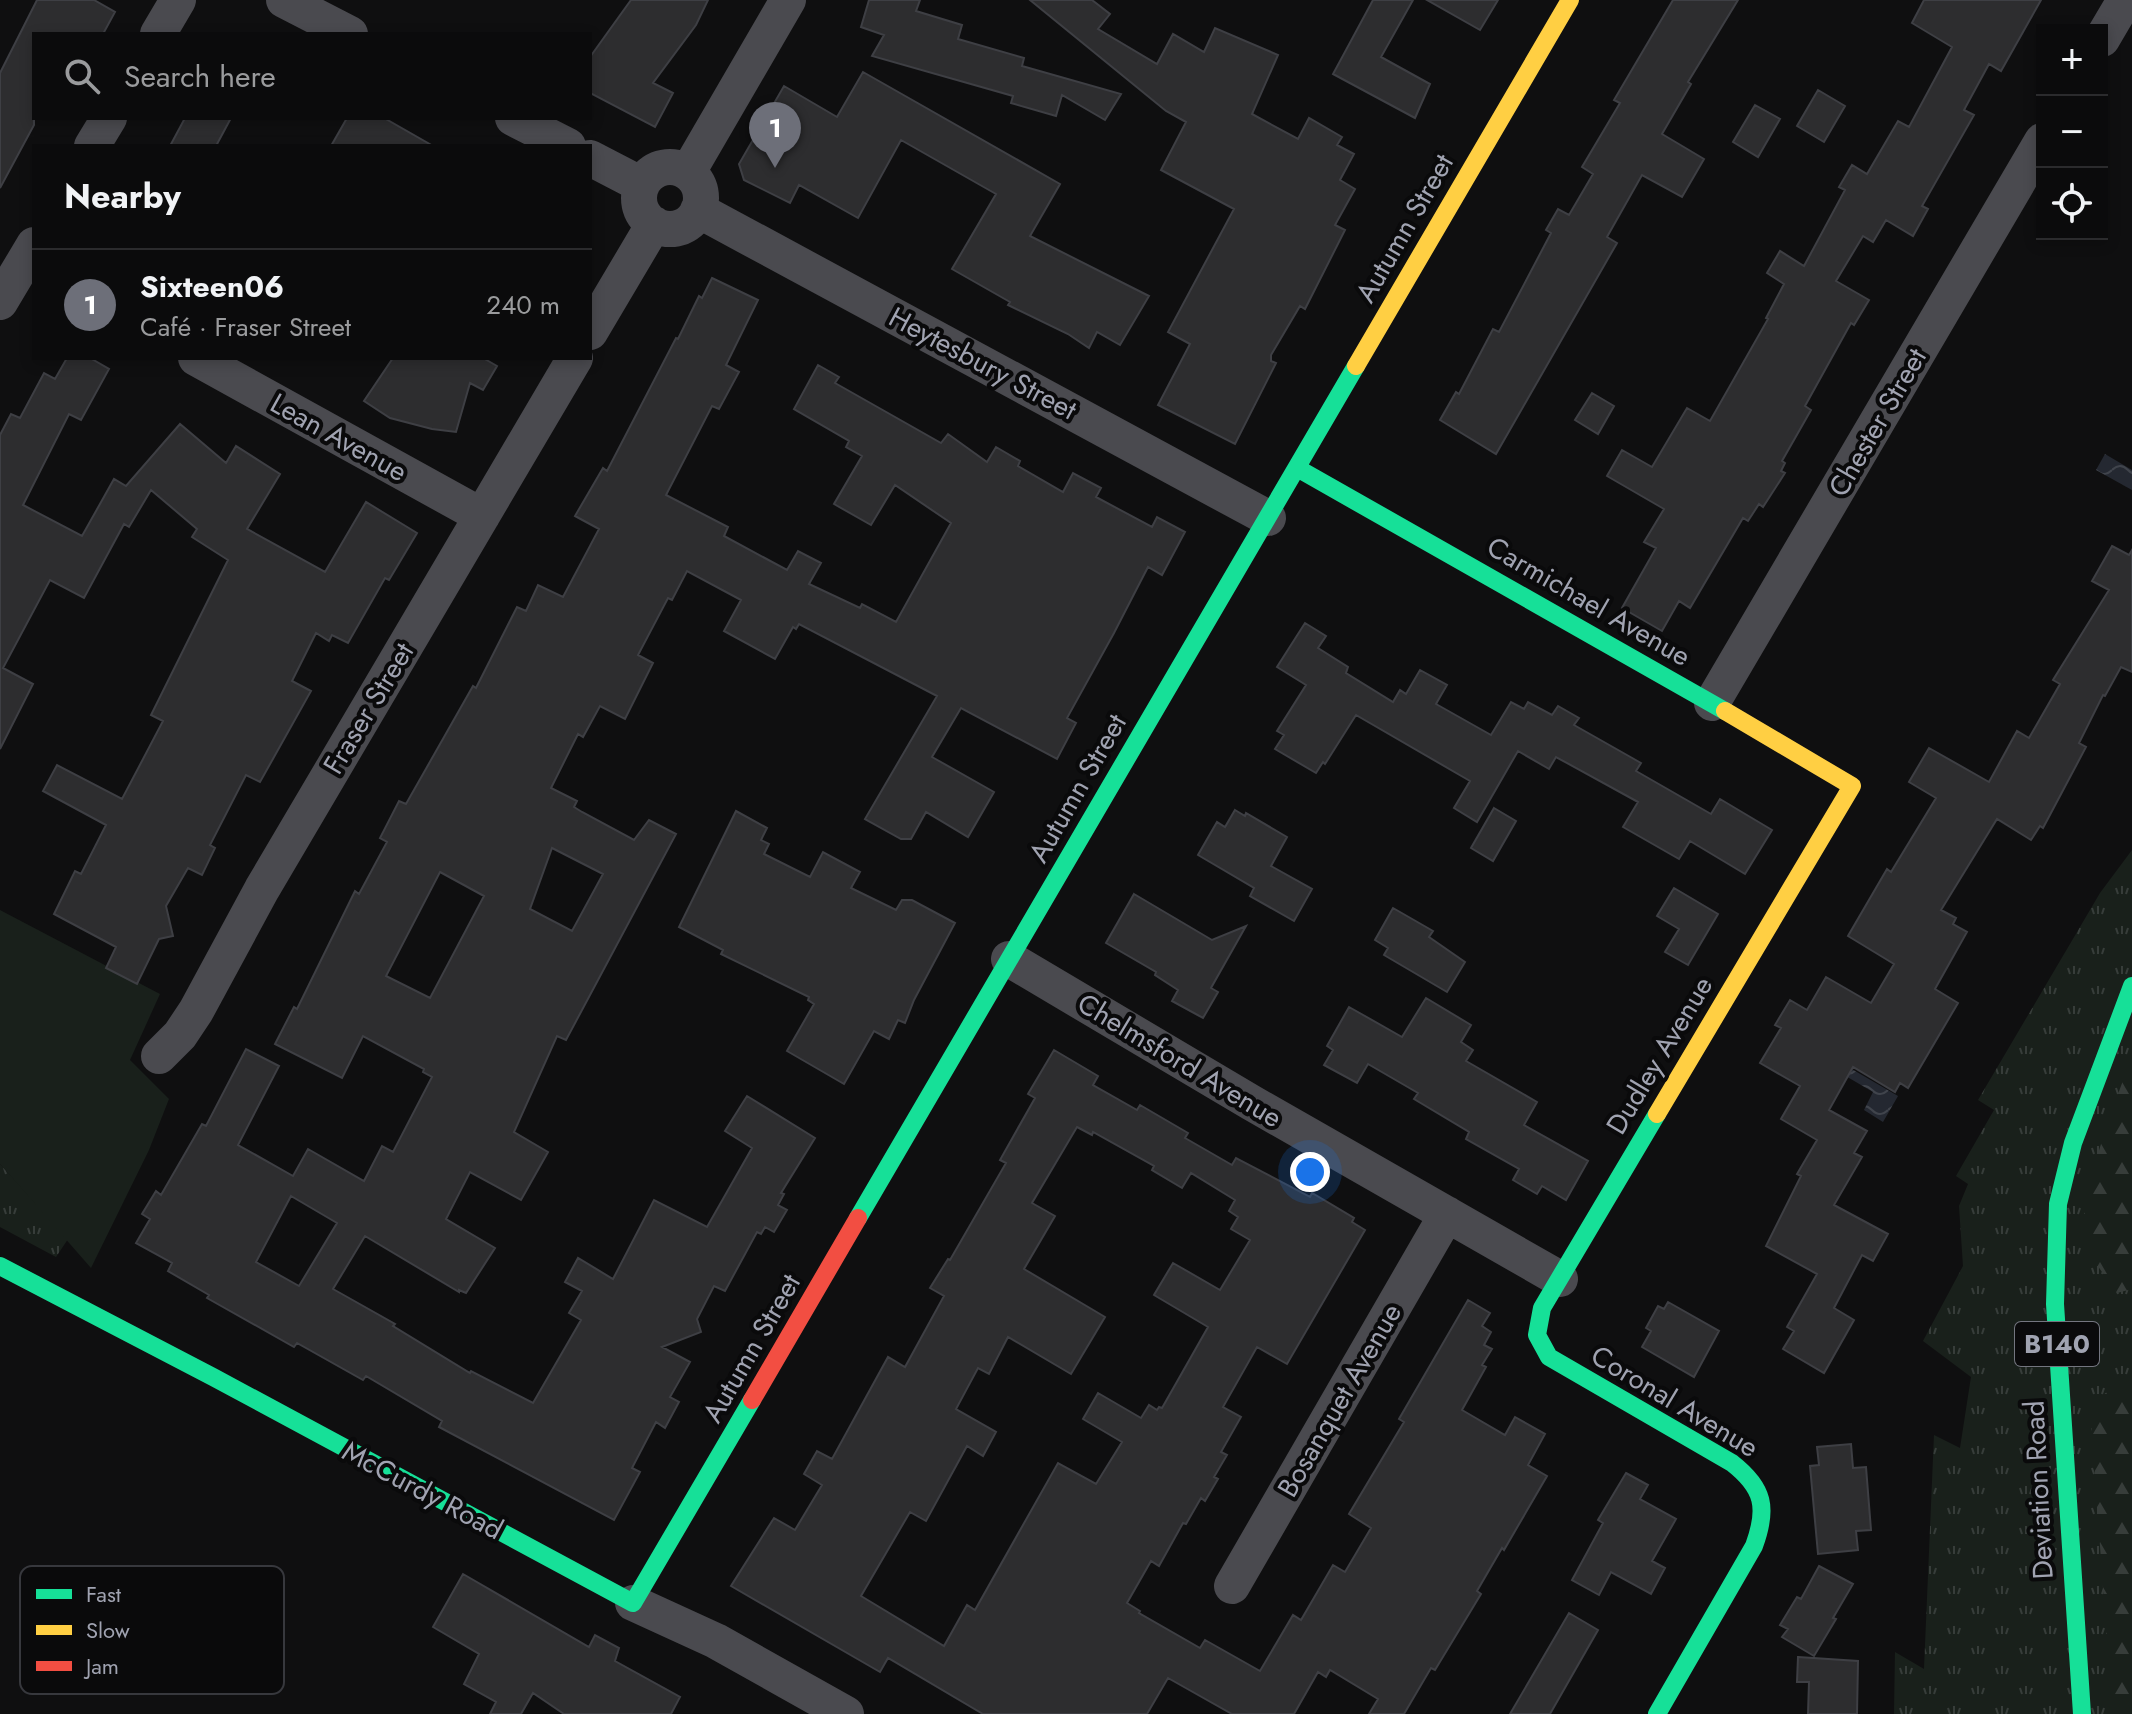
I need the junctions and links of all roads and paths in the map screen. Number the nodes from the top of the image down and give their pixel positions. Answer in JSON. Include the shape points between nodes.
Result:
{"nodes":[{"id":1,"x":178,"y":0,"type":"edge"},
{"id":2,"x":284,"y":0,"type":"edge"},
{"id":3,"x":788,"y":0,"type":"edge"},
{"id":4,"x":1570,"y":0,"type":"edge"},
{"id":5,"x":2125,"y":0,"type":"edge"},
{"id":6,"x":2108,"y":29,"type":"edge"},
{"id":7,"x":159,"y":32,"type":"edge"},
{"id":8,"x":346,"y":32,"type":"edge"},
{"id":9,"x":108,"y":120,"type":"edge"},
{"id":10,"x":517,"y":120,"type":"edge"},
{"id":11,"x":93,"y":144,"type":"edge"},
{"id":12,"x":564,"y":144,"type":"edge"},
{"id":13,"x":2036,"y":151,"type":"edge"},
{"id":14,"x":592,"y":159,"type":"edge"},
{"id":15,"x":688,"y":172,"type":"junction"},
{"id":16,"x":642,"y":185,"type":"junction"},
{"id":17,"x":698,"y":210,"type":"junction"},
{"id":18,"x":654,"y":224,"type":"junction"},
{"id":19,"x":30,"y":259,"type":"edge"},
{"id":20,"x":0,"y":302,"type":"edge"},
{"id":21,"x":592,"y":329,"type":"edge"},
{"id":22,"x":200,"y":360,"type":"edge"},
{"id":23,"x":574,"y":360,"type":"edge"},
{"id":24,"x":1297,"y":468,"type":"junction"},
{"id":25,"x":482,"y":516,"type":"junction"},
{"id":26,"x":1268,"y":518,"type":"junction"},
{"id":27,"x":1712,"y":703,"type":"junction"},
{"id":28,"x":1852,"y":786,"type":"joint"},
{"id":29,"x":1009,"y":959,"type":"junction"},
{"id":30,"x":2132,"y":986,"type":"edge"},
{"id":31,"x":159,"y":1056,"type":"dead end"},
{"id":32,"x":1447,"y":1214,"type":"junction"},
{"id":33,"x":0,"y":1266,"type":"edge"},
{"id":34,"x":1560,"y":1279,"type":"junction"},
{"id":35,"x":1549,"y":1357,"type":"joint"},
{"id":36,"x":1232,"y":1586,"type":"dead end"},
{"id":37,"x":633,"y":1603,"type":"junction"},
{"id":38,"x":846,"y":1714,"type":"edge"},
{"id":39,"x":1657,"y":1714,"type":"edge"},
{"id":40,"x":2082,"y":1714,"type":"edge"}],
"edges":[{"from":1,"to":7,"type":"street"},
{"from":2,"to":8,"type":"street"},
{"from":3,"to":15,"type":"street"},
{"from":4,"to":24,"type":"street","name":"Autumn Street"},
{"from":5,"to":6,"type":"street"},
{"from":9,"to":11,"type":"street"},
{"from":10,"to":12,"type":"street"},
{"from":13,"to":27,"type":"street","name":"Chester Street"},
{"from":14,"to":16,"type":"street"},
{"from":15,"to":16,"type":"street","via":[[678,167],[657,169]]},
{"from":15,"to":17,"type":"street","via":[[699,185]]},
{"from":16,"to":18,"type":"street","via":[[642,211]]},
{"from":17,"to":18,"type":"street","via":[[685,225]]},
{"from":17,"to":26,"type":"street","name":"Heytesbury Street"},
{"from":18,"to":21,"type":"street"},
{"from":19,"to":20,"type":"street"},
{"from":22,"to":25,"type":"street","name":"Lean Avenue"},
{"from":23,"to":25,"type":"street","name":"Fraser Street"},
{"from":24,"to":26,"type":"street","name":"Autumn Street"},
{"from":24,"to":27,"type":"street","name":"Carmichael Avenue"},
{"from":25,"to":31,"type":"street","name":"Fraser Street","via":[[196,1011]]},
{"from":26,"to":29,"type":"street","name":"Autumn Street"},
{"from":27,"to":28,"type":"street","name":"Carmichael Avenue"},
{"from":28,"to":34,"type":"street","name":"Dudley Avenue"},
{"from":29,"to":32,"type":"street","name":"Chelmsford Avenue"},
{"from":29,"to":37,"type":"street","name":"Autumn Street"},
{"from":30,"to":40,"type":"street","name":"Deviation Road","number":"B140","via":[[2073,1143],[2058,1204],[2055,1304]]},
{"from":32,"to":34,"type":"street","name":"Chelmsford Avenue"},
{"from":32,"to":36,"type":"street","name":"Bosanquet Avenue"},
{"from":33,"to":37,"type":"street","name":"McCurdy Road"},
{"from":34,"to":35,"type":"street","name":"Dudley Avenue","via":[[1542,1308],[1537,1335]]},
{"from":35,"to":39,"type":"street","name":"Coronal Avenue","via":[[1732,1463],[1749,1477],[1762,1499],[1762,1527],[1754,1546]]},
{"from":37,"to":38,"type":"street","name":"McCurdy Road","via":[[716,1641]]}]}
